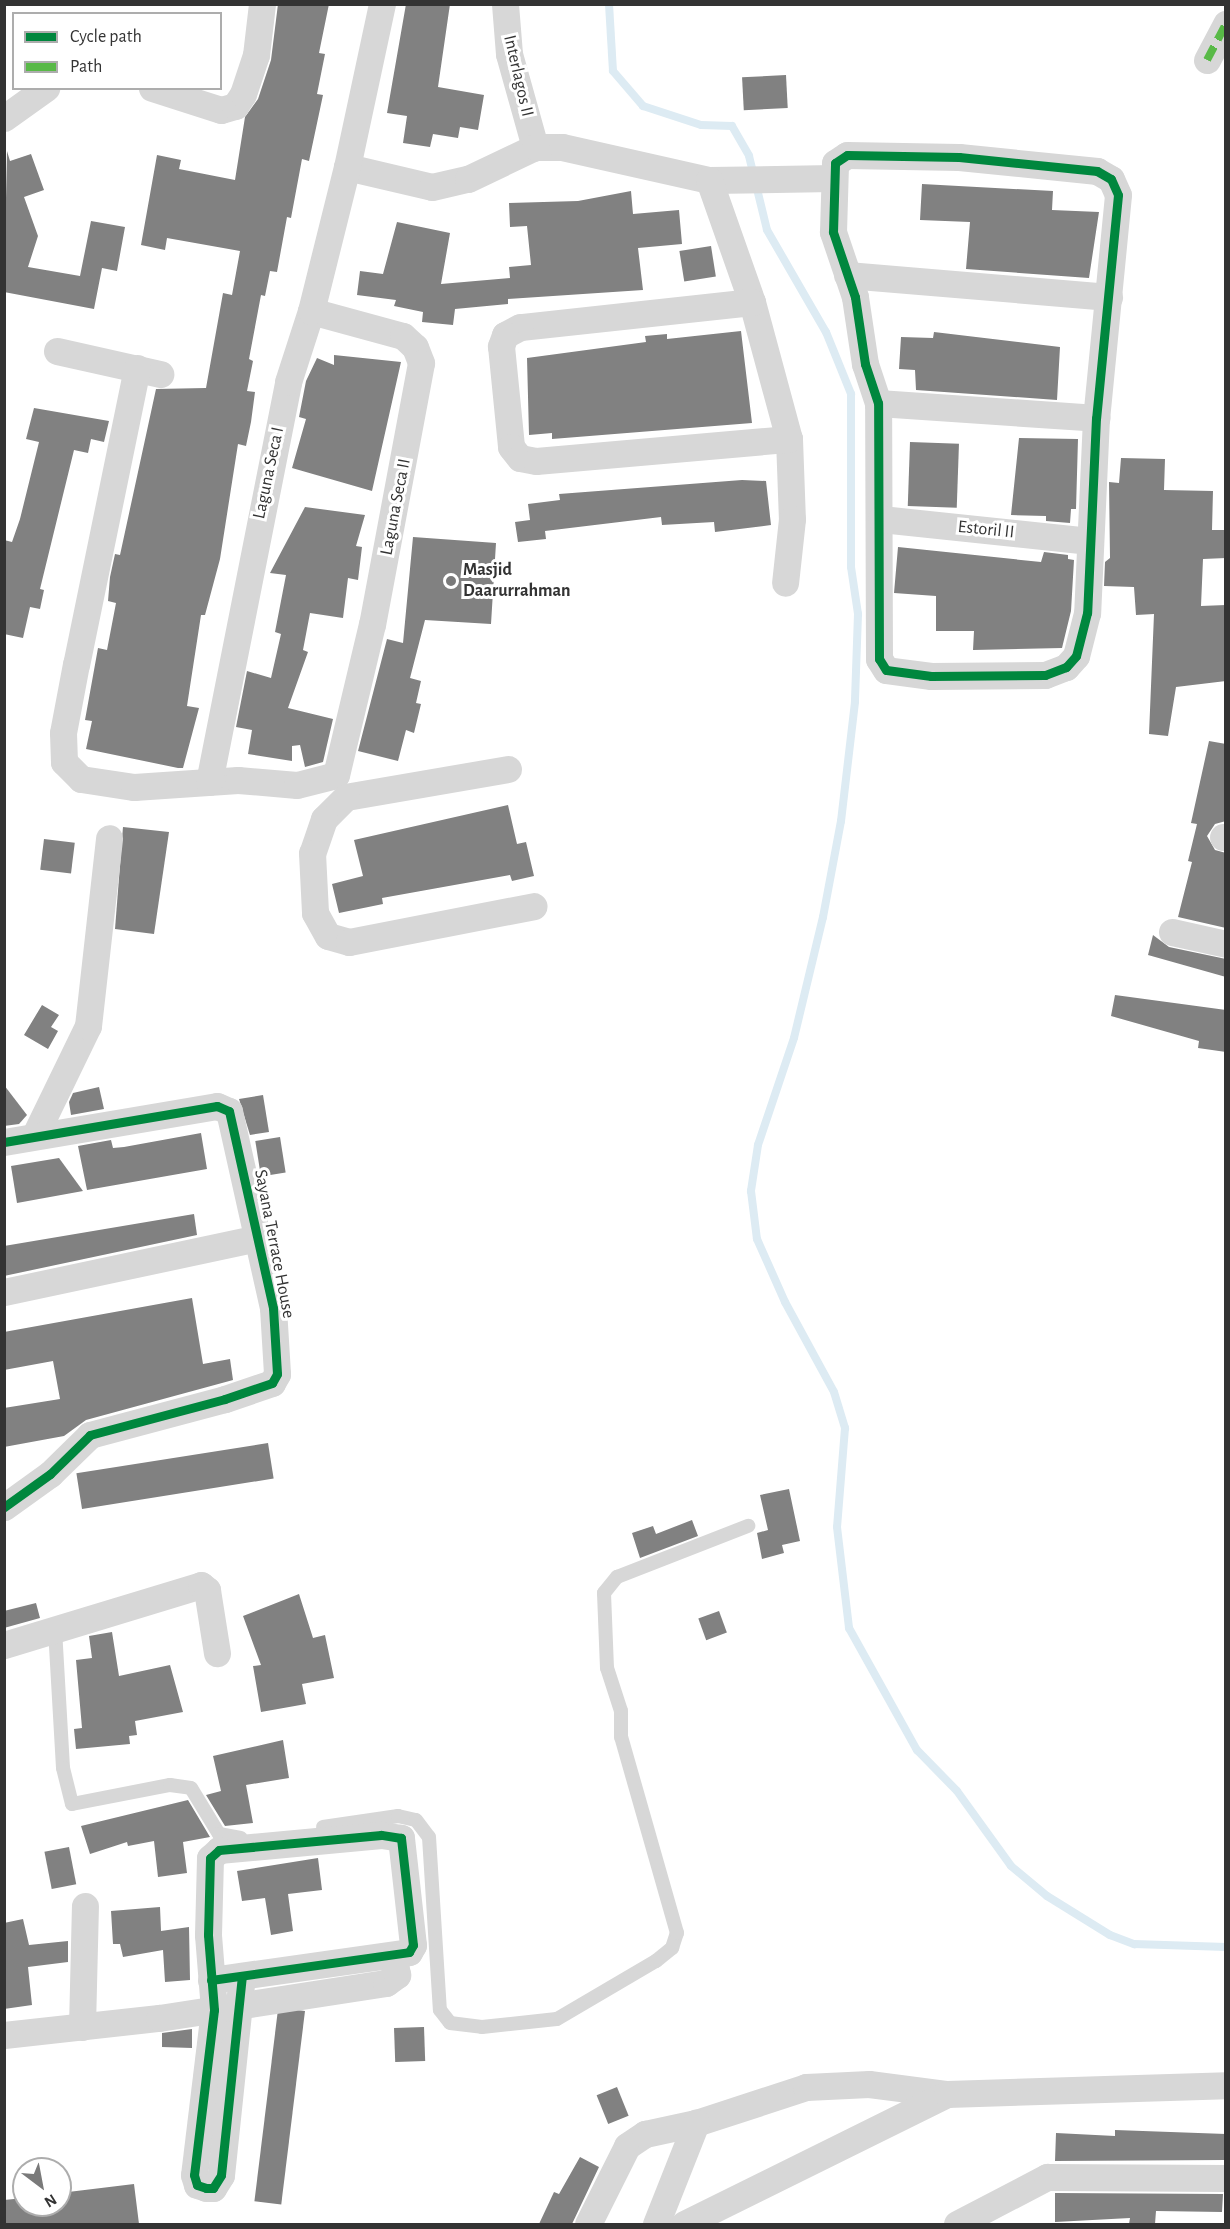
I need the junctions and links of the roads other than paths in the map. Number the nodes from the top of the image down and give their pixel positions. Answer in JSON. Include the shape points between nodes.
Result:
{"nodes":[{"id":1,"x":262,"y":4,"type":"edge"},
{"id":2,"x":382,"y":4,"type":"edge"},
{"id":3,"x":504,"y":4,"type":"edge"},
{"id":4,"x":1226,"y":24,"type":"edge"},
{"id":5,"x":1208,"y":60,"type":"dead end"},
{"id":6,"x":43,"y":90,"type":"edge"},
{"id":7,"x":158,"y":90,"type":"edge"},
{"id":8,"x":4,"y":118,"type":"edge"},
{"id":9,"x":535,"y":147,"type":"junction"},
{"id":10,"x":347,"y":167,"type":"junction"},
{"id":11,"x":832,"y":178,"type":"junction"},
{"id":12,"x":722,"y":181,"type":"junction"},
{"id":13,"x":847,"y":275,"type":"junction"},
{"id":14,"x":1109,"y":297,"type":"junction"},
{"id":15,"x":752,"y":302,"type":"junction"},
{"id":16,"x":311,"y":311,"type":"junction"},
{"id":17,"x":57,"y":351,"type":"dead end"},
{"id":18,"x":878,"y":403,"type":"junction"},
{"id":19,"x":1096,"y":418,"type":"junction"},
{"id":20,"x":789,"y":439,"type":"junction"},
{"id":21,"x":881,"y":519,"type":"junction"},
{"id":22,"x":1090,"y":541,"type":"junction"},
{"id":23,"x":785,"y":583,"type":"dead end"},
{"id":24,"x":508,"y":769,"type":"dead end"},
{"id":25,"x":208,"y":782,"type":"junction"},
{"id":26,"x":341,"y":786,"type":"junction"},
{"id":27,"x":109,"y":838,"type":"dead end"},
{"id":28,"x":534,"y":906,"type":"dead end"},
{"id":29,"x":1172,"y":932,"type":"dead end"},
{"id":30,"x":1226,"y":944,"type":"edge"},
{"id":31,"x":36,"y":1133,"type":"junction"},
{"id":32,"x":4,"y":1142,"type":"edge"},
{"id":33,"x":258,"y":1238,"type":"junction"},
{"id":34,"x":4,"y":1292,"type":"edge"},
{"id":35,"x":4,"y":1507,"type":"edge"},
{"id":36,"x":748,"y":1526,"type":"dead end"},
{"id":37,"x":55,"y":1629,"type":"junction"},
{"id":38,"x":4,"y":1645,"type":"edge"},
{"id":39,"x":217,"y":1653,"type":"dead end"},
{"id":40,"x":85,"y":1906,"type":"dead end"},
{"id":41,"x":394,"y":1957,"type":"junction"},
{"id":42,"x":242,"y":1976,"type":"junction"},
{"id":43,"x":211,"y":1980,"type":"junction"},
{"id":44,"x":242,"y":2006,"type":"junction"},
{"id":45,"x":214,"y":2010,"type":"junction"},
{"id":46,"x":82,"y":2027,"type":"junction"},
{"id":47,"x":4,"y":2035,"type":"edge"},
{"id":48,"x":1226,"y":2085,"type":"edge"},
{"id":49,"x":947,"y":2094,"type":"junction"},
{"id":50,"x":696,"y":2123,"type":"junction"},
{"id":51,"x":1226,"y":2178,"type":"edge"},
{"id":52,"x":588,"y":2224,"type":"edge"},
{"id":53,"x":656,"y":2224,"type":"edge"},
{"id":54,"x":684,"y":2224,"type":"edge"},
{"id":55,"x":960,"y":2224,"type":"edge"}],
"edges":[{"from":1,"to":7,"type":"street","via":[[256,55],[235,106],[221,110]]},
{"from":2,"to":10,"type":"street","name":"Laguna Seca I"},
{"from":3,"to":9,"type":"street","name":"Interlagos II","via":[[509,54]]},
{"from":4,"to":5,"type":"street"},
{"from":6,"to":8,"type":"street"},
{"from":9,"to":10,"type":"street","via":[[452,185],[408,185]]},
{"from":9,"to":12,"type":"street","via":[[562,147]]},
{"from":10,"to":16,"type":"street","name":"Laguna Seca I"},
{"from":11,"to":12,"type":"street"},
{"from":11,"to":13,"type":"street","via":[[833,232]]},
{"from":11,"to":14,"type":"street","via":[[835,163],[847,155],[959,157],[1097,171],[1111,179],[1118,195]]},
{"from":12,"to":15,"type":"street"},
{"from":13,"to":14,"type":"street"},
{"from":13,"to":18,"type":"street"},
{"from":14,"to":19,"type":"street"},
{"from":15,"to":20,"type":"street"},
{"from":15,"to":20,"type":"street","via":[[520,327],[505,335],[501,346],[511,447],[520,458],[536,460]]},
{"from":16,"to":25,"type":"street","name":"Laguna Seca I","via":[[288,382]]},
{"from":16,"to":26,"type":"street","name":"Laguna Seca II","via":[[403,336],[415,347],[421,363]]},
{"from":17,"to":25,"type":"street","via":[[149,371],[62,752],[64,762],[81,779],[134,787]]},
{"from":18,"to":19,"type":"street"},
{"from":18,"to":21,"type":"street"},
{"from":19,"to":22,"type":"street"},
{"from":20,"to":23,"type":"street","via":[[792,519]]},
{"from":21,"to":22,"type":"street","name":"Estoril II"},
{"from":21,"to":22,"type":"street","via":[[879,659],[886,670],[931,676],[1045,675],[1066,667],[1076,656],[1088,613]]},
{"from":24,"to":26,"type":"street"},
{"from":25,"to":26,"type":"street"},
{"from":26,"to":28,"type":"street","via":[[312,853],[315,913],[328,936],[349,942]]},
{"from":27,"to":31,"type":"street","via":[[88,1026]]},
{"from":29,"to":30,"type":"street"},
{"from":31,"to":32,"type":"street","name":"Sayana Terrace House"},
{"from":31,"to":33,"type":"street","name":"Sayana Terrace House","via":[[217,1106],[229,1111]]},
{"from":33,"to":34,"type":"street","name":"Sayana Terrace House"},
{"from":33,"to":35,"type":"street","name":"Sayana Terrace House","via":[[273,1308],[277,1374],[272,1383],[90,1435],[50,1474]]},
{"from":36,"to":37,"type":"lane","via":[[617,1577],[604,1593],[605,1646],[621,1711],[621,1737],[677,1933],[672,1948],[656,1961],[556,2019],[482,2027],[450,2023],[440,2010],[434,1876],[429,1837],[416,1820],[398,1816],[232,1839],[219,1834],[191,1788],[171,1785],[72,1804],[63,1768]]},
{"from":37,"to":38,"type":"street"},
{"from":37,"to":39,"type":"street","via":[[201,1585],[207,1590]]},
{"from":40,"to":46,"type":"street"},
{"from":41,"to":42,"type":"street"},
{"from":41,"to":43,"type":"street","via":[[409,1952],[413,1945],[401,1838],[381,1835],[219,1850],[208,1864]]},
{"from":41,"to":44,"type":"street","via":[[397,1975],[386,1983]]},
{"from":42,"to":43,"type":"street"},
{"from":42,"to":44,"type":"street"},
{"from":43,"to":45,"type":"street"},
{"from":44,"to":45,"type":"street"},
{"from":44,"to":45,"type":"street","via":[[221,2175],[213,2188],[206,2188],[197,2185],[194,2175]]},
{"from":45,"to":46,"type":"street"},
{"from":46,"to":47,"type":"street"},
{"from":48,"to":49,"type":"street"},
{"from":49,"to":50,"type":"street","via":[[868,2084],[806,2088]]},
{"from":49,"to":54,"type":"street"},
{"from":50,"to":52,"type":"street","via":[[645,2134],[627,2146]]},
{"from":50,"to":53,"type":"street"},
{"from":51,"to":55,"type":"street","via":[[1047,2177]]}]}
